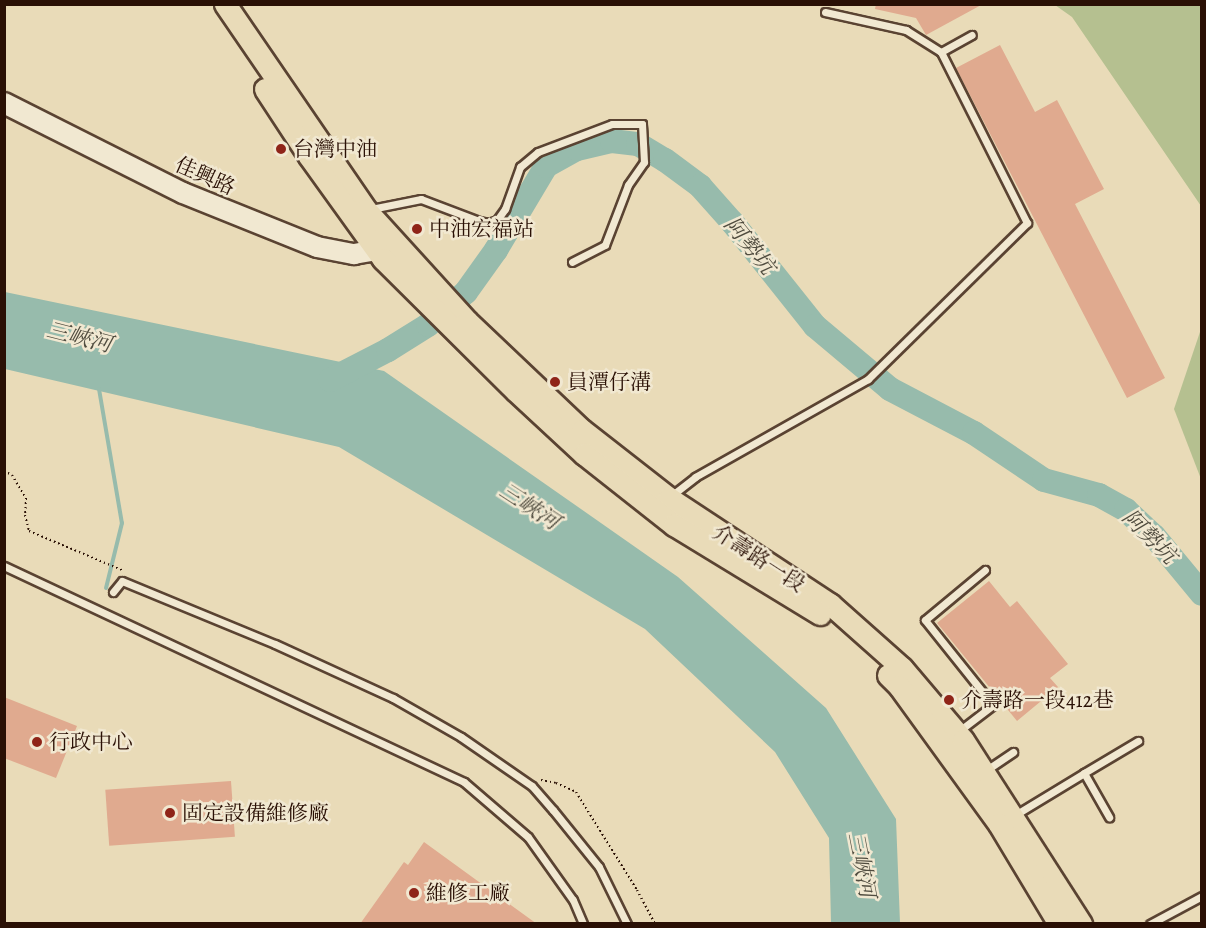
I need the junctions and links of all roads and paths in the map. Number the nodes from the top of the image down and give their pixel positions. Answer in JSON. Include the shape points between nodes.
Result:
{"nodes":[{"id":1,"x":211,"y":4,"type":"edge"},
{"id":2,"x":225,"y":4,"type":"edge"},
{"id":3,"x":825,"y":12,"type":"dead end"},
{"id":4,"x":972,"y":35,"type":"dead end"},
{"id":5,"x":941,"y":52,"type":"junction"},
{"id":6,"x":4,"y":103,"type":"edge"},
{"id":7,"x":366,"y":210,"type":"junction"},
{"id":8,"x":390,"y":234,"type":"junction"},
{"id":9,"x":376,"y":250,"type":"junction"},
{"id":10,"x":572,"y":262,"type":"dead end"},
{"id":11,"x":419,"y":282,"type":"junction"},
{"id":12,"x":4,"y":471,"type":"edge"},
{"id":13,"x":664,"y":505,"type":"junction"},
{"id":14,"x":4,"y":566,"type":"edge"},
{"id":15,"x":116,"y":568,"type":"dead end"},
{"id":16,"x":986,"y":570,"type":"dead end"},
{"id":17,"x":113,"y":592,"type":"dead end"},
{"id":18,"x":957,"y":733,"type":"junction"},
{"id":19,"x":1138,"y":741,"type":"dead end"},
{"id":20,"x":1013,"y":752,"type":"dead end"},
{"id":21,"x":984,"y":772,"type":"junction"},
{"id":22,"x":1084,"y":772,"type":"junction"},
{"id":23,"x":1109,"y":817,"type":"dead end"},
{"id":24,"x":1006,"y":820,"type":"junction"},
{"id":25,"x":1202,"y":896,"type":"edge"},
{"id":26,"x":583,"y":924,"type":"edge"},
{"id":27,"x":627,"y":924,"type":"edge"},
{"id":28,"x":1059,"y":924,"type":"edge"},
{"id":29,"x":1081,"y":924,"type":"edge"},
{"id":30,"x":1150,"y":924,"type":"edge"}],
"edges":[{"from":1,"to":9,"type":"main road","name":"介壽路一段","via":[[309,156]]},
{"from":2,"to":7,"type":"main road","name":"介壽路一段"},
{"from":3,"to":5,"type":"lane","via":[[906,30]]},
{"from":4,"to":5,"type":"lane"},
{"from":5,"to":13,"type":"lane","via":[[1027,223],[881,369],[695,477]]},
{"from":6,"to":9,"type":"street","name":"佳興路","via":[[183,194],[269,230],[317,247],[354,254]]},
{"from":7,"to":8,"type":"main road","name":"介壽路一段"},
{"from":7,"to":10,"type":"lane","via":[[421,199],[488,223],[497,220],[506,209],[520,166],[538,152],[612,124],[642,124],[644,162],[628,186],[605,245]]},
{"from":8,"to":9,"type":"street"},
{"from":8,"to":11,"type":"main road","name":"介壽路一段"},
{"from":9,"to":11,"type":"main road","name":"介壽路一段"},
{"from":11,"to":13,"type":"main road","name":"介壽路一段","via":[[461,326]]},
{"from":12,"to":15,"type":"path","via":[[12,475],[26,498],[29,531]]},
{"from":13,"to":18,"type":"main road","name":"介壽路一段","via":[[830,604],[902,668]]},
{"from":13,"to":24,"type":"main road","name":"介壽路一段","via":[[860,646],[899,686]]},
{"from":14,"to":26,"type":"lane","via":[[464,782],[528,837],[573,900]]},
{"from":16,"to":18,"type":"lane","via":[[925,620],[993,705]]},
{"from":17,"to":27,"type":"lane","via":[[122,581],[264,640],[393,698],[461,737],[532,786],[599,867]]},
{"from":18,"to":21,"type":"main road","name":"介壽路一段"},
{"from":19,"to":22,"type":"lane"},
{"from":20,"to":21,"type":"lane"},
{"from":21,"to":24,"type":"main road","name":"介壽路一段"},
{"from":22,"to":23,"type":"lane"},
{"from":22,"to":24,"type":"lane"},
{"from":24,"to":28,"type":"main road","name":"介壽路一段"},
{"from":24,"to":29,"type":"main road","name":"介壽路一段"},
{"from":25,"to":30,"type":"lane"}]}
